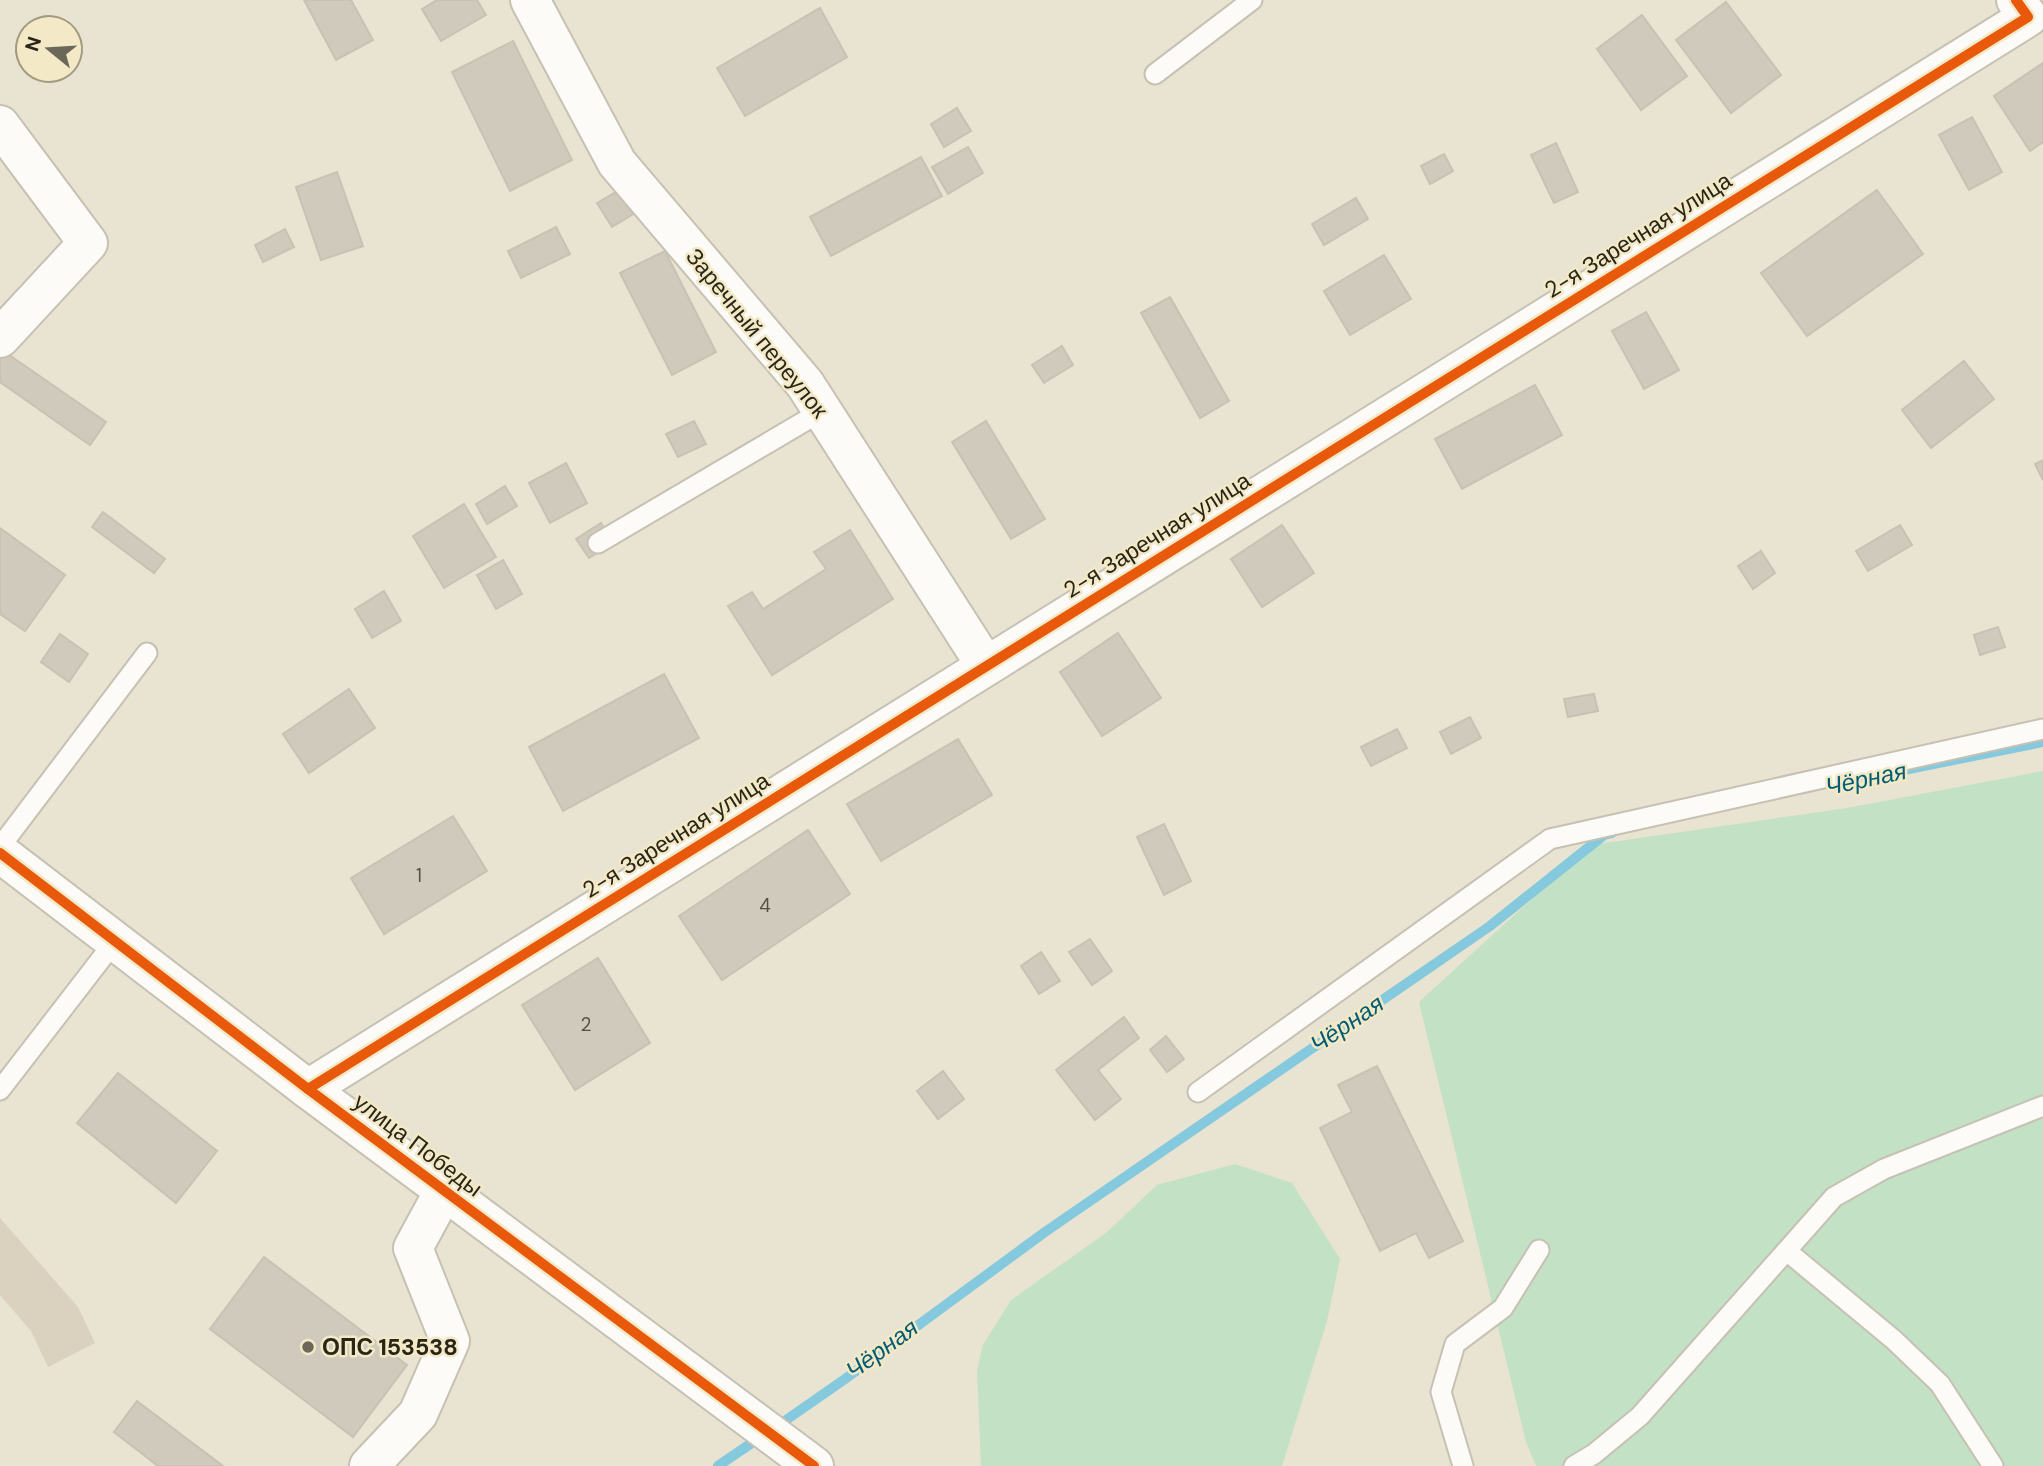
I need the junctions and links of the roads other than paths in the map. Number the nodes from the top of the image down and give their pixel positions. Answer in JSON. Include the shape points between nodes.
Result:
{"nodes":[{"id":1,"x":530,"y":0,"type":"edge"},
{"id":2,"x":1252,"y":0,"type":"edge"},
{"id":3,"x":2033,"y":10,"type":"edge"},
{"id":4,"x":1155,"y":74,"type":"dead end"},
{"id":5,"x":0,"y":125,"type":"edge"},
{"id":6,"x":0,"y":338,"type":"edge"},
{"id":7,"x":822,"y":411,"type":"junction"},
{"id":8,"x":598,"y":543,"type":"dead end"},
{"id":9,"x":147,"y":653,"type":"dead end"},
{"id":10,"x":986,"y":666,"type":"junction"},
{"id":11,"x":2043,"y":729,"type":"edge"},
{"id":12,"x":0,"y":847,"type":"edge"},
{"id":13,"x":0,"y":853,"type":"edge"},
{"id":14,"x":115,"y":941,"type":"junction"},
{"id":15,"x":307,"y":1089,"type":"junction"},
{"id":16,"x":0,"y":1090,"type":"edge"},
{"id":17,"x":1198,"y":1092,"type":"dead end"},
{"id":18,"x":2043,"y":1106,"type":"edge"},
{"id":19,"x":444,"y":1191,"type":"junction"},
{"id":20,"x":1539,"y":1250,"type":"dead end"},
{"id":21,"x":1788,"y":1252,"type":"junction"},
{"id":22,"x":1457,"y":1464,"type":"edge"},
{"id":23,"x":369,"y":1466,"type":"edge"},
{"id":24,"x":814,"y":1466,"type":"edge"},
{"id":25,"x":1574,"y":1466,"type":"edge"},
{"id":26,"x":1993,"y":1466,"type":"edge"}],
"edges":[{"from":1,"to":7,"type":"street","name":"Заречный переулок","via":[[617,163],[805,384]]},
{"from":2,"to":4,"type":"lane"},
{"from":3,"to":10,"type":"street","name":"2-я Заречная улица"},
{"from":5,"to":6,"type":"street","via":[[88,243]]},
{"from":7,"to":8,"type":"lane"},
{"from":7,"to":10,"type":"street","name":"Заречный переулок"},
{"from":9,"to":12,"type":"lane"},
{"from":10,"to":15,"type":"street","name":"2-я Заречная улица"},
{"from":11,"to":17,"type":"lane","via":[[1550,839]]},
{"from":13,"to":14,"type":"street","name":"улица Победы"},
{"from":14,"to":15,"type":"street","name":"улица Победы"},
{"from":14,"to":16,"type":"lane"},
{"from":15,"to":19,"type":"street","name":"улица Победы"},
{"from":18,"to":21,"type":"lane","via":[[1884,1169],[1834,1197]]},
{"from":19,"to":23,"type":"street","via":[[413,1248],[450,1341],[418,1414]]},
{"from":19,"to":24,"type":"street","name":"улица Победы"},
{"from":20,"to":22,"type":"lane","via":[[1503,1308],[1455,1345],[1441,1392]]},
{"from":21,"to":25,"type":"lane","via":[[1640,1416]]},
{"from":21,"to":26,"type":"lane","via":[[1940,1384]]}]}
